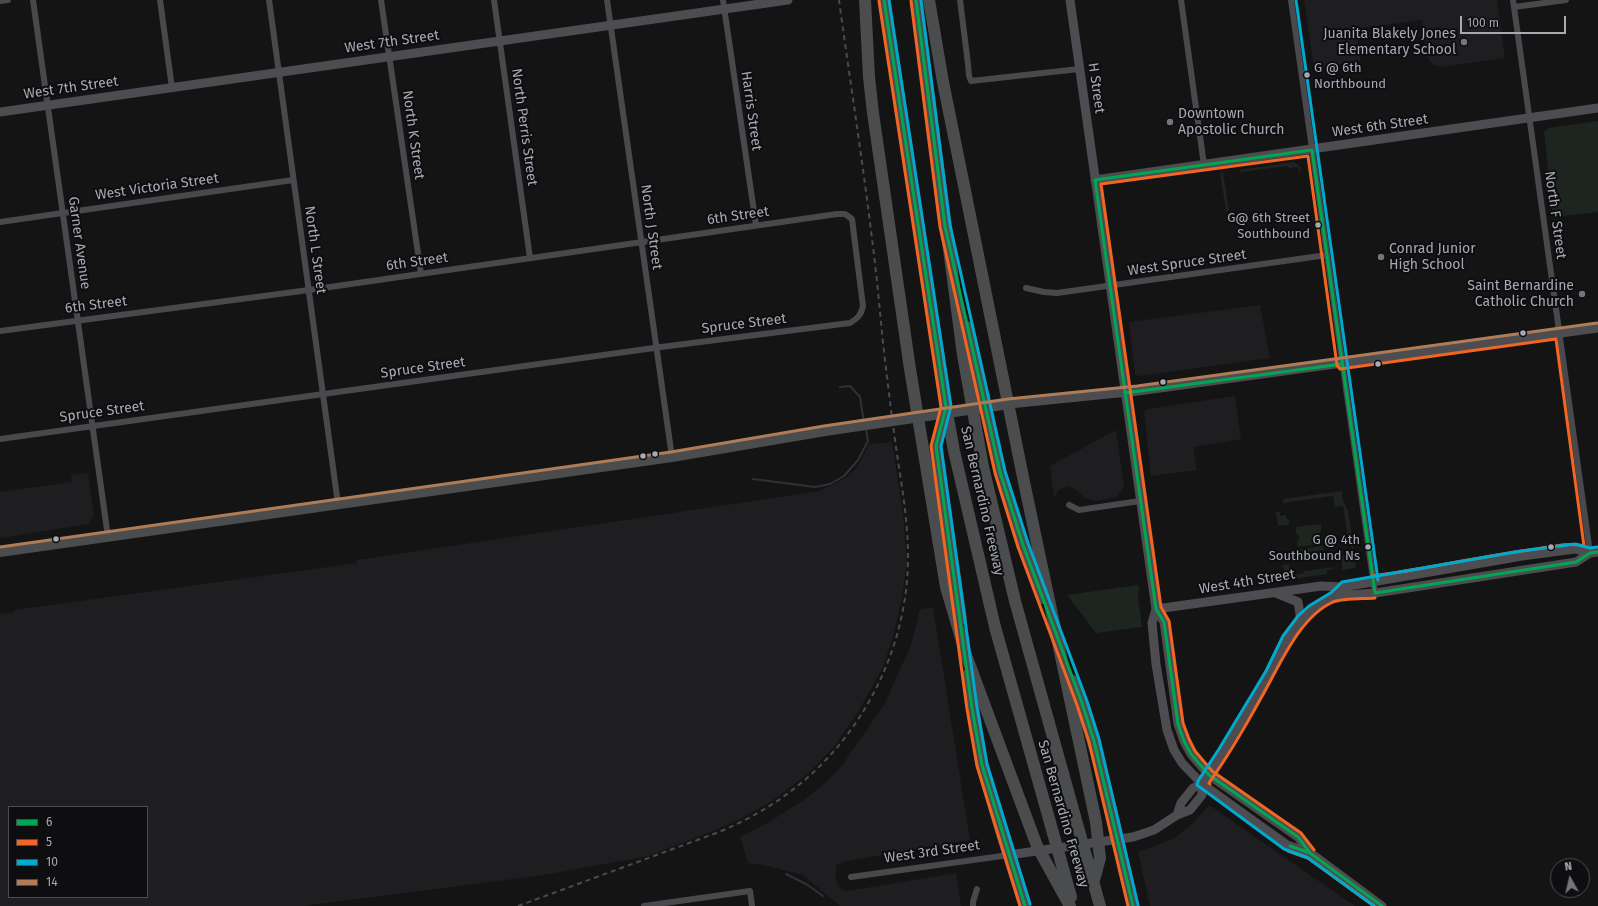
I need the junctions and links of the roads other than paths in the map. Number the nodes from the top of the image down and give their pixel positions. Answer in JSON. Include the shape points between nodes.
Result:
{"nodes":[{"id":1,"x":8,"y":0,"type":"edge"},
{"id":2,"x":33,"y":0,"type":"edge"},
{"id":3,"x":160,"y":0,"type":"edge"},
{"id":4,"x":269,"y":0,"type":"edge"},
{"id":5,"x":381,"y":0,"type":"edge"},
{"id":6,"x":494,"y":0,"type":"edge"},
{"id":7,"x":607,"y":0,"type":"edge"},
{"id":8,"x":788,"y":0,"type":"edge"},
{"id":9,"x":865,"y":0,"type":"edge"},
{"id":10,"x":884,"y":0,"type":"edge"},
{"id":11,"x":916,"y":0,"type":"edge"},
{"id":12,"x":929,"y":0,"type":"edge"},
{"id":13,"x":960,"y":0,"type":"edge"},
{"id":14,"x":1070,"y":0,"type":"edge"},
{"id":15,"x":1181,"y":0,"type":"edge"},
{"id":16,"x":1291,"y":0,"type":"edge"},
{"id":17,"x":1513,"y":0,"type":"edge"},
{"id":18,"x":1566,"y":0,"type":"edge"},
{"id":19,"x":0,"y":1,"type":"edge"},
{"id":20,"x":723,"y":5,"type":"edge"},
{"id":21,"x":1514,"y":7,"type":"junction"},
{"id":22,"x":611,"y":25,"type":"junction"},
{"id":23,"x":500,"y":41,"type":"junction"},
{"id":24,"x":389,"y":57,"type":"junction"},
{"id":25,"x":1079,"y":69,"type":"junction"},
{"id":26,"x":279,"y":73,"type":"junction"},
{"id":27,"x":172,"y":88,"type":"junction"},
{"id":28,"x":47,"y":105,"type":"junction"},
{"id":29,"x":1598,"y":108,"type":"edge"},
{"id":30,"x":0,"y":112,"type":"edge"},
{"id":31,"x":1529,"y":118,"type":"junction"},
{"id":32,"x":1312,"y":150,"type":"junction"},
{"id":33,"x":1204,"y":165,"type":"junction"},
{"id":34,"x":294,"y":180,"type":"junction"},
{"id":35,"x":1095,"y":180,"type":"junction"},
{"id":36,"x":62,"y":213,"type":"junction"},
{"id":37,"x":0,"y":222,"type":"edge"},
{"id":38,"x":756,"y":225,"type":"junction"},
{"id":39,"x":945,"y":226,"type":"junction"},
{"id":40,"x":641,"y":242,"type":"junction"},
{"id":41,"x":1327,"y":255,"type":"junction"},
{"id":42,"x":530,"y":258,"type":"junction"},
{"id":43,"x":421,"y":274,"type":"junction"},
{"id":44,"x":1110,"y":285,"type":"junction"},
{"id":45,"x":1026,"y":288,"type":"dead end"},
{"id":46,"x":309,"y":290,"type":"junction"},
{"id":47,"x":78,"y":319,"type":"junction"},
{"id":48,"x":850,"y":323,"type":"joint"},
{"id":49,"x":1598,"y":328,"type":"edge"},
{"id":50,"x":0,"y":330,"type":"edge"},
{"id":51,"x":1560,"y":333,"type":"junction"},
{"id":52,"x":656,"y":347,"type":"junction"},
{"id":53,"x":1342,"y":364,"type":"junction"},
{"id":54,"x":1125,"y":393,"type":"junction"},
{"id":55,"x":323,"y":394,"type":"junction"},
{"id":56,"x":1002,"y":405,"type":"junction"},
{"id":57,"x":946,"y":407,"type":"junction"},
{"id":58,"x":918,"y":417,"type":"junction"},
{"id":59,"x":92,"y":425,"type":"junction"},
{"id":60,"x":0,"y":439,"type":"edge"},
{"id":61,"x":672,"y":457,"type":"junction"},
{"id":62,"x":1140,"y":502,"type":"junction"},
{"id":63,"x":338,"y":504,"type":"junction"},
{"id":64,"x":1069,"y":505,"type":"dead end"},
{"id":65,"x":108,"y":537,"type":"junction"},
{"id":66,"x":0,"y":552,"type":"edge"},
{"id":67,"x":1594,"y":552,"type":"edge"},
{"id":68,"x":1373,"y":581,"type":"junction"},
{"id":69,"x":1343,"y":587,"type":"junction"},
{"id":70,"x":1274,"y":592,"type":"junction"},
{"id":71,"x":1375,"y":593,"type":"junction"},
{"id":72,"x":1335,"y":596,"type":"junction"},
{"id":73,"x":1156,"y":609,"type":"junction"},
{"id":74,"x":1301,"y":620,"type":"junction"},
{"id":75,"x":1209,"y":775,"type":"junction"},
{"id":76,"x":1202,"y":784,"type":"junction"},
{"id":77,"x":1118,"y":840,"type":"junction"},
{"id":78,"x":1310,"y":853,"type":"junction"},
{"id":79,"x":1009,"y":855,"type":"junction"},
{"id":80,"x":851,"y":877,"type":"dead end"},
{"id":81,"x":1094,"y":881,"type":"junction"},
{"id":82,"x":977,"y":889,"type":"dead end"},
{"id":83,"x":644,"y":906,"type":"edge"},
{"id":84,"x":752,"y":906,"type":"edge"},
{"id":85,"x":973,"y":906,"type":"edge"},
{"id":86,"x":1025,"y":906,"type":"edge"},
{"id":87,"x":1070,"y":906,"type":"edge"},
{"id":88,"x":1073,"y":906,"type":"edge"},
{"id":89,"x":1100,"y":906,"type":"edge"},
{"id":90,"x":1133,"y":906,"type":"edge"},
{"id":91,"x":1382,"y":906,"type":"edge"}],
"edges":[{"from":1,"to":19,"type":"street"},
{"from":2,"to":28,"type":"street","name":"Garner Avenue"},
{"from":3,"to":27,"type":"street"},
{"from":4,"to":26,"type":"street","name":"North L Street"},
{"from":5,"to":24,"type":"street","name":"North K Street"},
{"from":6,"to":23,"type":"street","name":"North Perris Street"},
{"from":7,"to":22,"type":"street","name":"North J Street"},
{"from":8,"to":20,"type":"main road","name":"West 7th Street"},
{"from":9,"to":58,"type":"highway","via":[[869,77]]},
{"from":10,"to":57,"type":"highway","name":"San Bernardino Freeway"},
{"from":11,"to":39,"type":"highway","name":"San Bernardino Freeway"},
{"from":12,"to":56,"type":"highway"},
{"from":13,"to":25,"type":"street","via":[[967,69],[971,81]]},
{"from":14,"to":25,"type":"main road","name":"H Street"},
{"from":15,"to":33,"type":"street"},
{"from":16,"to":32,"type":"street"},
{"from":17,"to":21,"type":"street","name":"North F Street"},
{"from":18,"to":21,"type":"street"},
{"from":20,"to":22,"type":"main road","name":"West 7th Street"},
{"from":20,"to":38,"type":"street","name":"Harris Street"},
{"from":21,"to":31,"type":"street","name":"North F Street"},
{"from":22,"to":23,"type":"main road","name":"West 7th Street"},
{"from":22,"to":40,"type":"street","name":"North J Street"},
{"from":23,"to":24,"type":"main road","name":"West 7th Street"},
{"from":23,"to":42,"type":"street","name":"North Perris Street"},
{"from":24,"to":26,"type":"main road","name":"West 7th Street"},
{"from":24,"to":43,"type":"street","name":"North K Street"},
{"from":25,"to":35,"type":"main road","name":"H Street"},
{"from":26,"to":27,"type":"main road","name":"West 7th Street"},
{"from":26,"to":34,"type":"street","name":"North L Street"},
{"from":27,"to":28,"type":"main road","name":"West 7th Street"},
{"from":28,"to":30,"type":"main road","name":"West 7th Street"},
{"from":28,"to":36,"type":"street","name":"Garner Avenue"},
{"from":29,"to":31,"type":"main road","name":"West 6th Street"},
{"from":31,"to":32,"type":"main road","name":"West 6th Street"},
{"from":31,"to":51,"type":"street","name":"North F Street"},
{"from":32,"to":33,"type":"main road","name":"West 6th Street"},
{"from":32,"to":41,"type":"street"},
{"from":33,"to":35,"type":"main road","name":"West 6th Street"},
{"from":34,"to":36,"type":"street","name":"West Victoria Street"},
{"from":34,"to":46,"type":"street","name":"North L Street"},
{"from":35,"to":44,"type":"main road","name":"H Street"},
{"from":36,"to":37,"type":"street","name":"West Victoria Street"},
{"from":36,"to":47,"type":"street","name":"Garner Avenue"},
{"from":38,"to":40,"type":"street","name":"6th Street"},
{"from":38,"to":48,"type":"street","name":"6th Street","via":[[837,214],[845,214],[852,219],[863,306],[858,318]]},
{"from":39,"to":77,"type":"highway","via":[[1000,472],[1023,545],[1082,703]]},
{"from":39,"to":81,"type":"highway","name":"San Bernardino Freeway","via":[[963,355],[983,467],[1014,600]]},
{"from":40,"to":42,"type":"street","name":"6th Street"},
{"from":40,"to":52,"type":"street","name":"North J Street"},
{"from":41,"to":44,"type":"street","name":"West Spruce Street"},
{"from":41,"to":53,"type":"street"},
{"from":42,"to":43,"type":"street","name":"6th Street"},
{"from":43,"to":46,"type":"street","name":"6th Street"},
{"from":44,"to":45,"type":"street","name":"West Spruce Street","via":[[1057,293]]},
{"from":44,"to":54,"type":"main road","name":"H Street"},
{"from":46,"to":47,"type":"street","name":"6th Street"},
{"from":46,"to":55,"type":"street","name":"North L Street"},
{"from":47,"to":50,"type":"street","name":"6th Street"},
{"from":47,"to":59,"type":"street","name":"Garner Avenue"},
{"from":48,"to":52,"type":"street","name":"Spruce Street"},
{"from":49,"to":51,"type":"main road"},
{"from":51,"to":53,"type":"main road"},
{"from":51,"to":67,"type":"street","name":"North F Street"},
{"from":52,"to":55,"type":"street","name":"Spruce Street"},
{"from":52,"to":61,"type":"street","name":"North J Street"},
{"from":53,"to":54,"type":"main road"},
{"from":53,"to":68,"type":"street"},
{"from":54,"to":56,"type":"main road"},
{"from":54,"to":62,"type":"main road","name":"H Street"},
{"from":55,"to":59,"type":"street","name":"Spruce Street"},
{"from":55,"to":63,"type":"street","name":"North L Street"},
{"from":56,"to":58,"type":"main road"},
{"from":56,"to":81,"type":"highway","via":[[1083,755],[1096,822],[1100,858]]},
{"from":57,"to":79,"type":"highway","via":[[936,446],[972,708],[982,765]]},
{"from":57,"to":88,"type":"highway","name":"San Bernardino Freeway","via":[[995,627]]},
{"from":58,"to":61,"type":"main road"},
{"from":58,"to":87,"type":"highway","via":[[946,587],[966,655],[1038,846]]},
{"from":59,"to":60,"type":"street","name":"Spruce Street"},
{"from":59,"to":65,"type":"street","name":"Garner Avenue"},
{"from":61,"to":63,"type":"main road"},
{"from":62,"to":64,"type":"street","via":[[1079,510]]},
{"from":62,"to":73,"type":"main road","name":"H Street"},
{"from":63,"to":65,"type":"main road"},
{"from":65,"to":66,"type":"main road"},
{"from":67,"to":68,"type":"main road","via":[[1575,549]]},
{"from":67,"to":71,"type":"main road","via":[[1576,562]]},
{"from":68,"to":69,"type":"main road"},
{"from":68,"to":71,"type":"street"},
{"from":69,"to":70,"type":"main road","name":"West 4th Street","via":[[1321,586]]},
{"from":69,"to":72,"type":"main road","name":"West 3rd Street"},
{"from":70,"to":73,"type":"main road","name":"West 4th Street"},
{"from":70,"to":74,"type":"main road","via":[[1298,602]]},
{"from":71,"to":72,"type":"main road","name":"West 3rd Street"},
{"from":72,"to":74,"type":"main road","name":"West 3rd Street"},
{"from":73,"to":75,"type":"main road","via":[[1164,622],[1178,724],[1191,754]]},
{"from":73,"to":76,"type":"main road","via":[[1152,624],[1167,730],[1176,754]]},
{"from":74,"to":75,"type":"main road","name":"West 3rd Street","via":[[1287,639],[1270,673]]},
{"from":75,"to":76,"type":"main road","name":"West 3rd Street"},
{"from":75,"to":78,"type":"main road","via":[[1298,837]]},
{"from":76,"to":77,"type":"main road","name":"West 3rd Street","via":[[1193,788],[1181,803],[1177,815],[1154,830]]},
{"from":76,"to":78,"type":"main road","via":[[1287,845]]},
{"from":77,"to":79,"type":"main road","name":"West 3rd Street"},
{"from":77,"to":90,"type":"highway"},
{"from":78,"to":91,"type":"main road"},
{"from":79,"to":80,"type":"street","name":"West 3rd Street"},
{"from":79,"to":86,"type":"highway"},
{"from":81,"to":89,"type":"highway","name":"San Bernardino Freeway"},
{"from":82,"to":85,"type":"street"},
{"from":83,"to":84,"type":"street","via":[[750,890]]}]}
